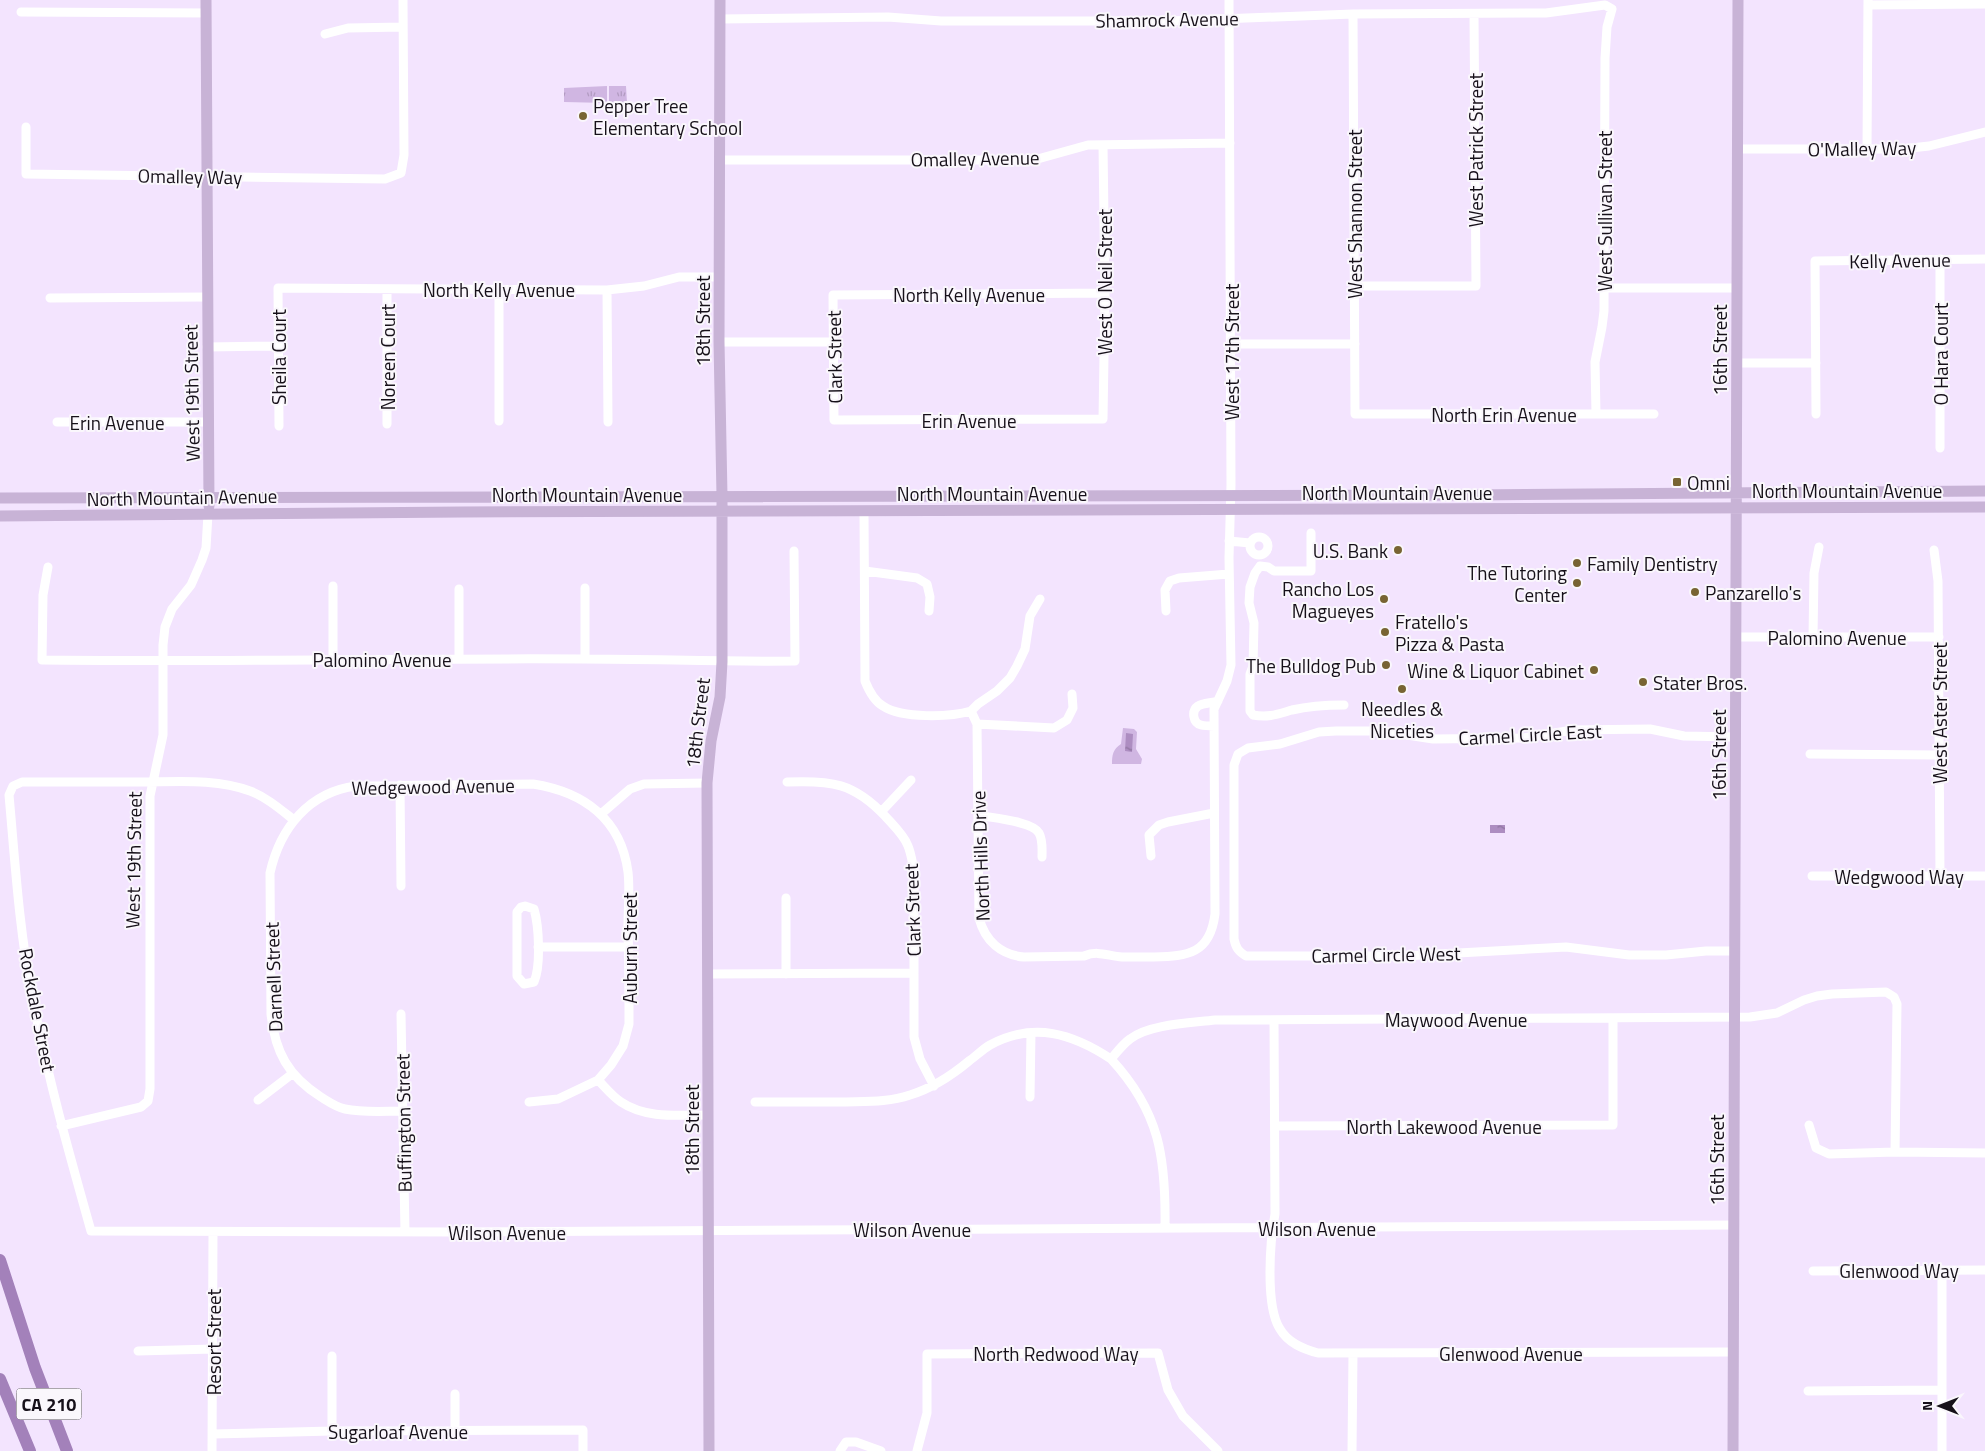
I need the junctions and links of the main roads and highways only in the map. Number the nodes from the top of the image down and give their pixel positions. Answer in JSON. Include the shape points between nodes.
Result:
{"nodes":[{"id":1,"x":206,"y":0,"type":"edge"},
{"id":2,"x":720,"y":0,"type":"edge"},
{"id":3,"x":1738,"y":0,"type":"edge"},
{"id":4,"x":1985,"y":491,"type":"edge"},
{"id":5,"x":1736,"y":492,"type":"junction"},
{"id":6,"x":1470,"y":494,"type":"junction"},
{"id":7,"x":722,"y":496,"type":"junction"},
{"id":8,"x":0,"y":498,"type":"edge"},
{"id":9,"x":209,"y":498,"type":"junction"},
{"id":10,"x":1736,"y":507,"type":"junction"},
{"id":11,"x":1985,"y":508,"type":"edge"},
{"id":12,"x":1469,"y":510,"type":"junction"},
{"id":13,"x":722,"y":511,"type":"junction"},
{"id":14,"x":208,"y":514,"type":"junction"},
{"id":15,"x":0,"y":516,"type":"edge"},
{"id":16,"x":0,"y":1260,"type":"edge"},
{"id":17,"x":0,"y":1379,"type":"edge"},
{"id":18,"x":30,"y":1451,"type":"edge"},
{"id":19,"x":68,"y":1451,"type":"edge"},
{"id":20,"x":710,"y":1451,"type":"edge"},
{"id":21,"x":1733,"y":1451,"type":"edge"}],
"edges":[{"from":1,"to":9,"type":"main road","name":"West 19th Street"},
{"from":2,"to":7,"type":"main road","name":"18th Street"},
{"from":3,"to":5,"type":"main road","name":"16th Street"},
{"from":4,"to":5,"type":"main road","name":"North Mountain Avenue"},
{"from":5,"to":6,"type":"main road","name":"North Mountain Avenue"},
{"from":5,"to":10,"type":"main road","name":"16th Street"},
{"from":6,"to":7,"type":"main road","name":"North Mountain Avenue"},
{"from":6,"to":12,"type":"main road"},
{"from":7,"to":9,"type":"main road","name":"North Mountain Avenue"},
{"from":7,"to":13,"type":"main road","name":"18th Street"},
{"from":8,"to":9,"type":"main road","name":"North Mountain Avenue"},
{"from":9,"to":14,"type":"main road","name":"West 19th Street"},
{"from":10,"to":11,"type":"main road","name":"North Mountain Avenue"},
{"from":10,"to":12,"type":"main road","name":"North Mountain Avenue"},
{"from":10,"to":21,"type":"main road","name":"16th Street"},
{"from":12,"to":13,"type":"main road","name":"North Mountain Avenue"},
{"from":13,"to":14,"type":"main road","name":"North Mountain Avenue"},
{"from":13,"to":20,"type":"main road","name":"18th Street","via":[[722,662],[707,783]]},
{"from":14,"to":15,"type":"main road","name":"North Mountain Avenue"},
{"from":16,"to":19,"type":"highway","number":"CA 210","via":[[33,1363]]},
{"from":17,"to":18,"type":"highway","number":"CA 210"}]}
